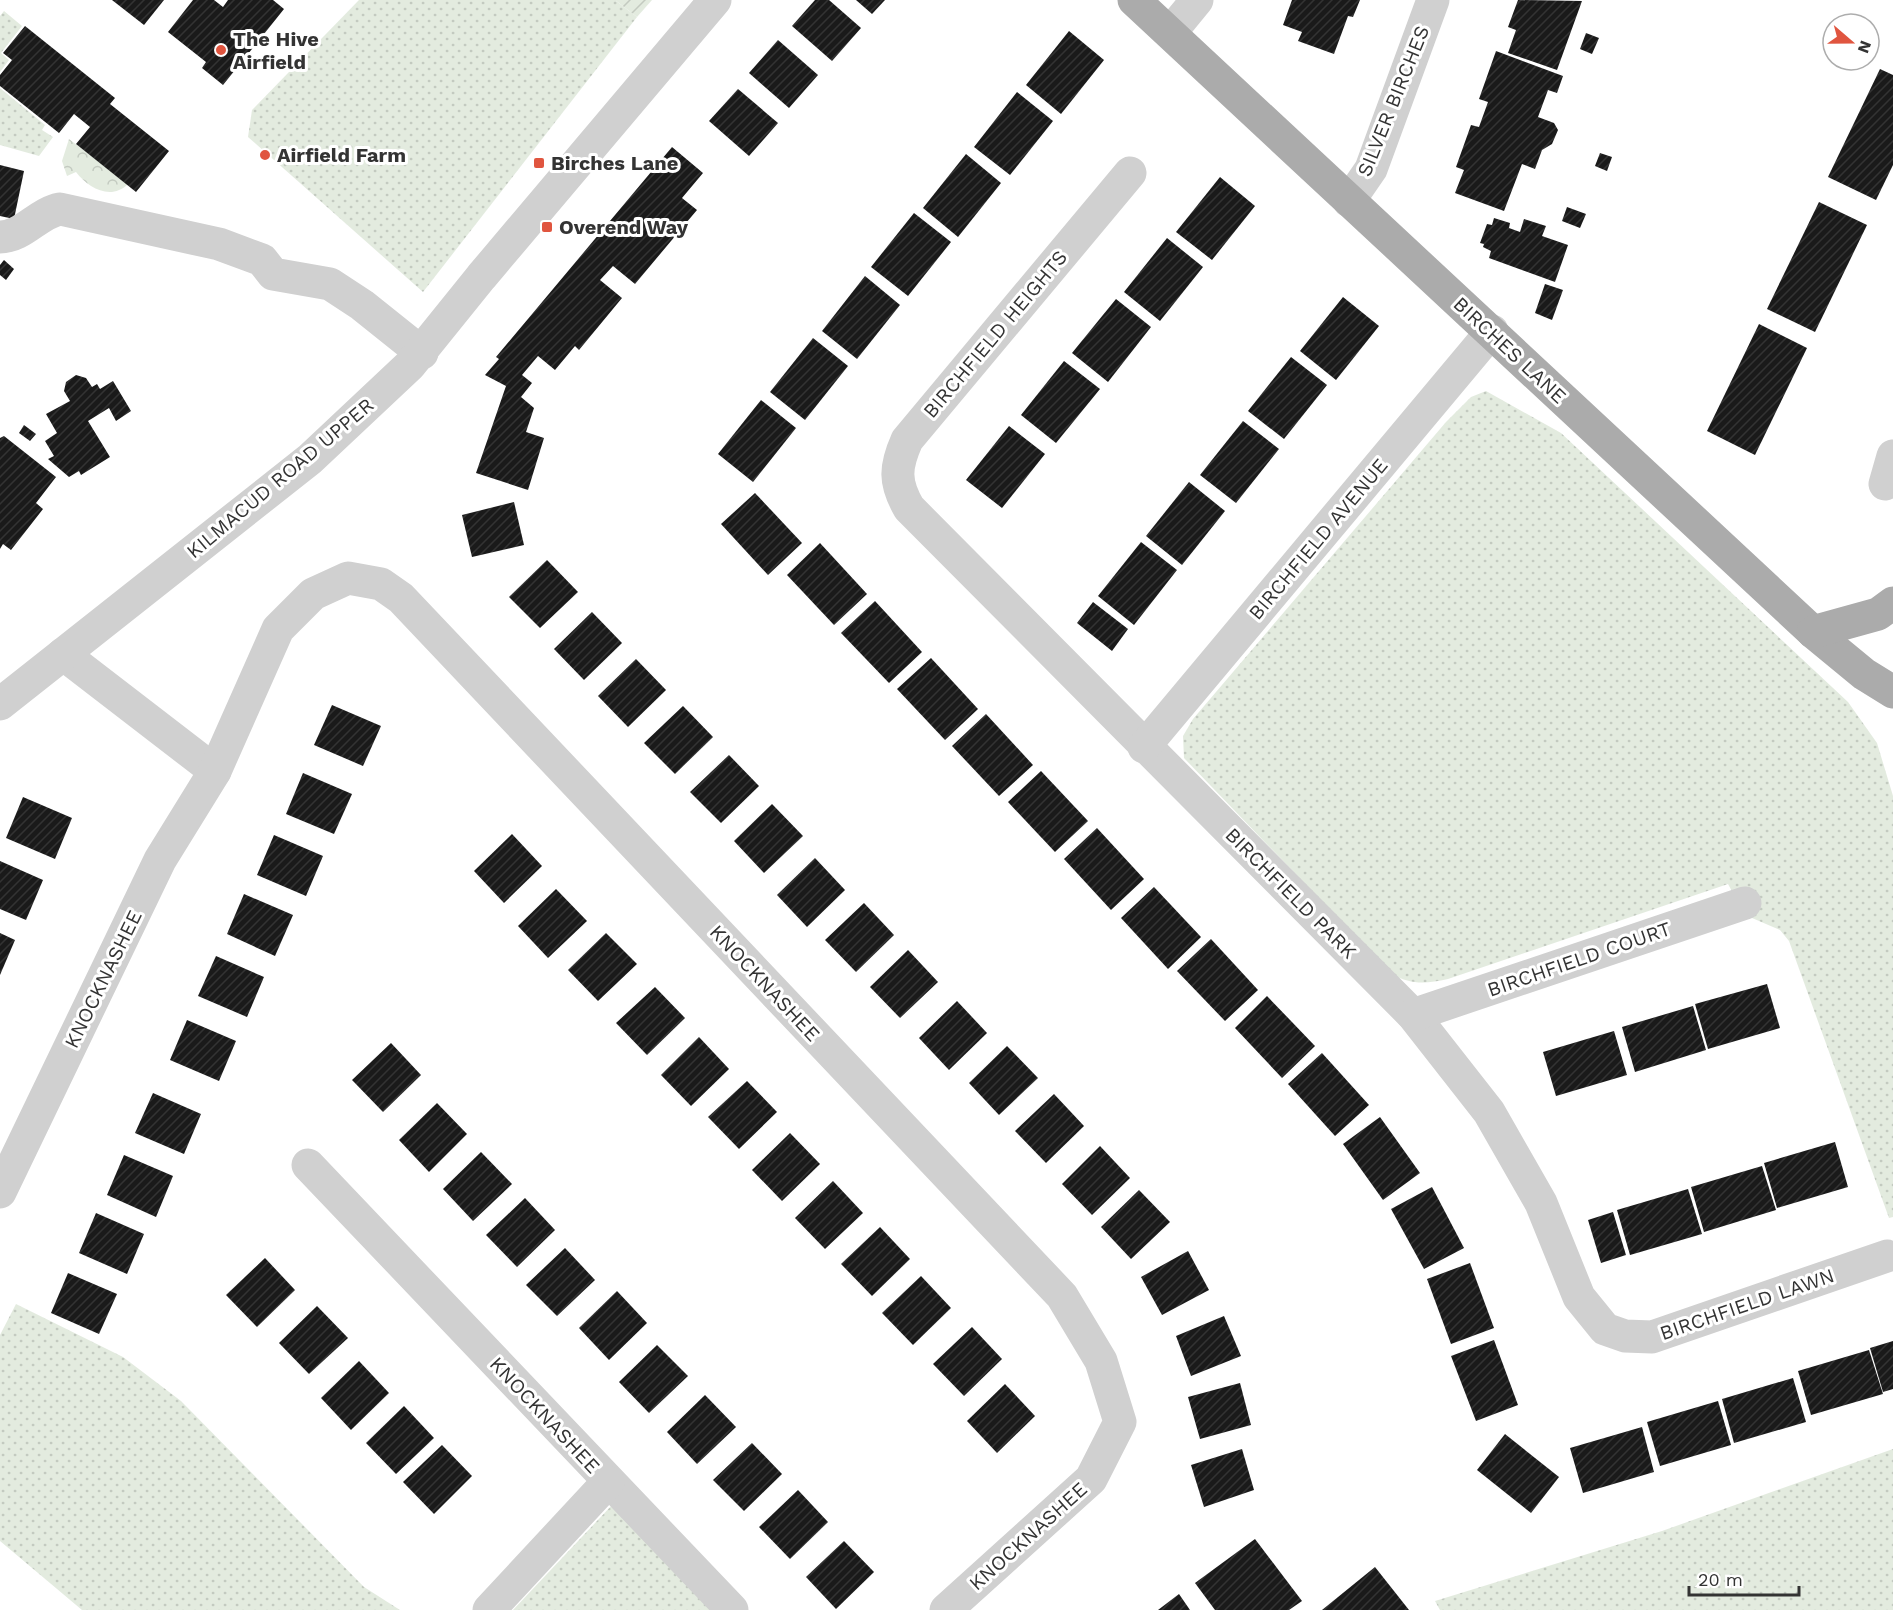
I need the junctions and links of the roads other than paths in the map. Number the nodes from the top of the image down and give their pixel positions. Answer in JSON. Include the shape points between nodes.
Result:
{"nodes":[{"id":1,"x":715,"y":0,"type":"edge"},
{"id":2,"x":1134,"y":0,"type":"edge"},
{"id":3,"x":1197,"y":0,"type":"edge"},
{"id":4,"x":1433,"y":0,"type":"edge"},
{"id":5,"x":1170,"y":33,"type":"junction"},
{"id":6,"x":1130,"y":173,"type":"dead end"},
{"id":7,"x":1349,"y":201,"type":"junction"},
{"id":8,"x":0,"y":237,"type":"edge"},
{"id":9,"x":1492,"y":332,"type":"junction"},
{"id":10,"x":422,"y":353,"type":"junction"},
{"id":11,"x":909,"y":508,"type":"joint"},
{"id":12,"x":1893,"y":603,"type":"edge"},
{"id":13,"x":1814,"y":632,"type":"junction"},
{"id":14,"x":63,"y":654,"type":"junction"},
{"id":15,"x":1893,"y":692,"type":"edge"},
{"id":16,"x":0,"y":704,"type":"edge"},
{"id":17,"x":1144,"y":747,"type":"junction"},
{"id":18,"x":215,"y":771,"type":"junction"},
{"id":19,"x":1745,"y":903,"type":"dead end"},
{"id":20,"x":1413,"y":1015,"type":"junction"},
{"id":21,"x":308,"y":1165,"type":"dead end"},
{"id":22,"x":0,"y":1192,"type":"edge"},
{"id":23,"x":1887,"y":1256,"type":"dead end"},
{"id":24,"x":1605,"y":1329,"type":"joint"},
{"id":25,"x":608,"y":1482,"type":"junction"},
{"id":26,"x":489,"y":1610,"type":"edge"},
{"id":27,"x":732,"y":1610,"type":"edge"},
{"id":28,"x":946,"y":1610,"type":"edge"}],
"edges":[{"from":1,"to":10,"type":"street","name":"KILMACUD ROAD UPPER"},
{"from":2,"to":5,"type":"main road","name":"BIRCHES LANE"},
{"from":3,"to":5,"type":"street"},
{"from":4,"to":7,"type":"street","name":"SILVER BIRCHES","via":[[1371,169]]},
{"from":5,"to":7,"type":"main road","name":"BIRCHES LANE"},
{"from":6,"to":11,"type":"street","name":"BIRCHFIELD HEIGHTS","via":[[907,440],[898,472],[899,491]]},
{"from":7,"to":9,"type":"main road","name":"BIRCHES LANE"},
{"from":8,"to":10,"type":"street","via":[[14,235],[60,209],[219,244],[262,260],[273,274],[330,284]]},
{"from":9,"to":13,"type":"main road","name":"BIRCHES LANE"},
{"from":9,"to":17,"type":"street","name":"BIRCHFIELD AVENUE"},
{"from":10,"to":14,"type":"street","name":"KILMACUD ROAD UPPER","via":[[310,459]]},
{"from":11,"to":17,"type":"street","name":"BIRCHFIELD PARK"},
{"from":12,"to":13,"type":"main road","via":[[1878,614]]},
{"from":13,"to":15,"type":"main road","name":"BIRCHES LANE","via":[[1864,674]]},
{"from":14,"to":16,"type":"street","name":"KILMACUD ROAD UPPER"},
{"from":14,"to":18,"type":"street"},
{"from":17,"to":20,"type":"street","name":"BIRCHFIELD PARK"},
{"from":18,"to":22,"type":"street","name":"KNOCKNASHEE","via":[[160,860]]},
{"from":18,"to":28,"type":"street","name":"KNOCKNASHEE","via":[[278,629],[313,594],[348,578],[381,584],[401,598],[1062,1296],[1101,1361],[1120,1422],[1091,1479]]},
{"from":19,"to":20,"type":"street","name":"BIRCHFIELD COURT"},
{"from":20,"to":24,"type":"street","name":"BIRCHFIELD PARK","via":[[1489,1112],[1541,1203],[1579,1297]]},
{"from":21,"to":25,"type":"street","name":"KNOCKNASHEE"},
{"from":23,"to":24,"type":"street","name":"BIRCHFIELD LAWN","via":[[1652,1337],[1625,1336]]},
{"from":25,"to":26,"type":"street","name":"KNOCKNASHEE"},
{"from":25,"to":27,"type":"street","name":"KNOCKNASHEE"}]}
